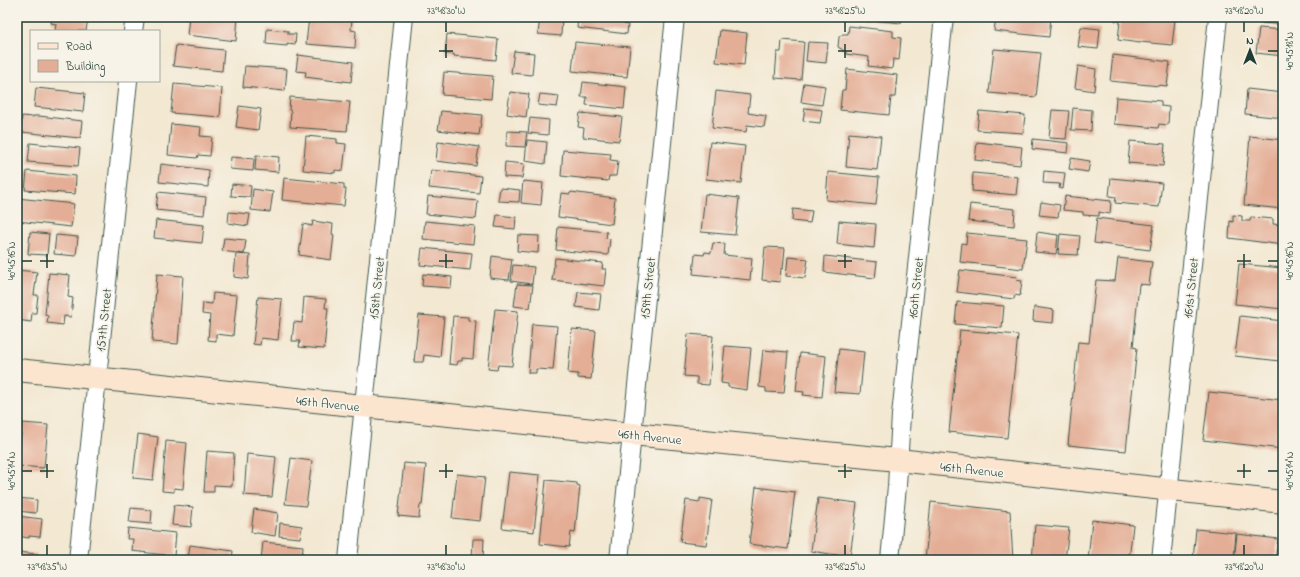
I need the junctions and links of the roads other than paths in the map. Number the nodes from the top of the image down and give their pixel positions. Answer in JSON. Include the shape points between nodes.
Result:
{"nodes":[{"id":1,"x":135,"y":17,"type":"edge"},
{"id":2,"x":404,"y":17,"type":"edge"},
{"id":3,"x":675,"y":17,"type":"edge"},
{"id":4,"x":944,"y":17,"type":"edge"},
{"id":5,"x":1218,"y":17,"type":"edge"},
{"id":6,"x":133,"y":30,"type":"edge"},
{"id":7,"x":128,"y":82,"type":"edge"},
{"id":8,"x":17,"y":370,"type":"edge"},
{"id":9,"x":97,"y":379,"type":"junction"},
{"id":10,"x":364,"y":406,"type":"junction"},
{"id":11,"x":632,"y":434,"type":"junction"},
{"id":12,"x":898,"y":460,"type":"junction"},
{"id":13,"x":1169,"y":490,"type":"junction"},
{"id":14,"x":1283,"y":502,"type":"edge"},
{"id":15,"x":78,"y":560,"type":"edge"},
{"id":16,"x":348,"y":560,"type":"edge"},
{"id":17,"x":619,"y":560,"type":"edge"},
{"id":18,"x":890,"y":560,"type":"edge"},
{"id":19,"x":1161,"y":560,"type":"edge"}],
"edges":[{"from":1,"to":6,"type":"street"},
{"from":2,"to":10,"type":"street","name":"158th Street"},
{"from":3,"to":11,"type":"street","name":"159th Street"},
{"from":4,"to":12,"type":"street","name":"160th Street"},
{"from":5,"to":13,"type":"street","name":"161st Street"},
{"from":7,"to":9,"type":"street","name":"157th Street"},
{"from":8,"to":9,"type":"street","name":"46th Avenue"},
{"from":9,"to":10,"type":"street","name":"46th Avenue"},
{"from":9,"to":15,"type":"street","name":"157th Street"},
{"from":10,"to":11,"type":"street","name":"46th Avenue"},
{"from":10,"to":16,"type":"street","name":"158th Street"},
{"from":11,"to":12,"type":"street","name":"46th Avenue"},
{"from":11,"to":17,"type":"street","name":"159th Street"},
{"from":12,"to":13,"type":"street","name":"46th Avenue"},
{"from":12,"to":18,"type":"street","name":"160th Street"},
{"from":13,"to":14,"type":"street","name":"46th Avenue"},
{"from":13,"to":19,"type":"street","name":"161st Street"}]}
